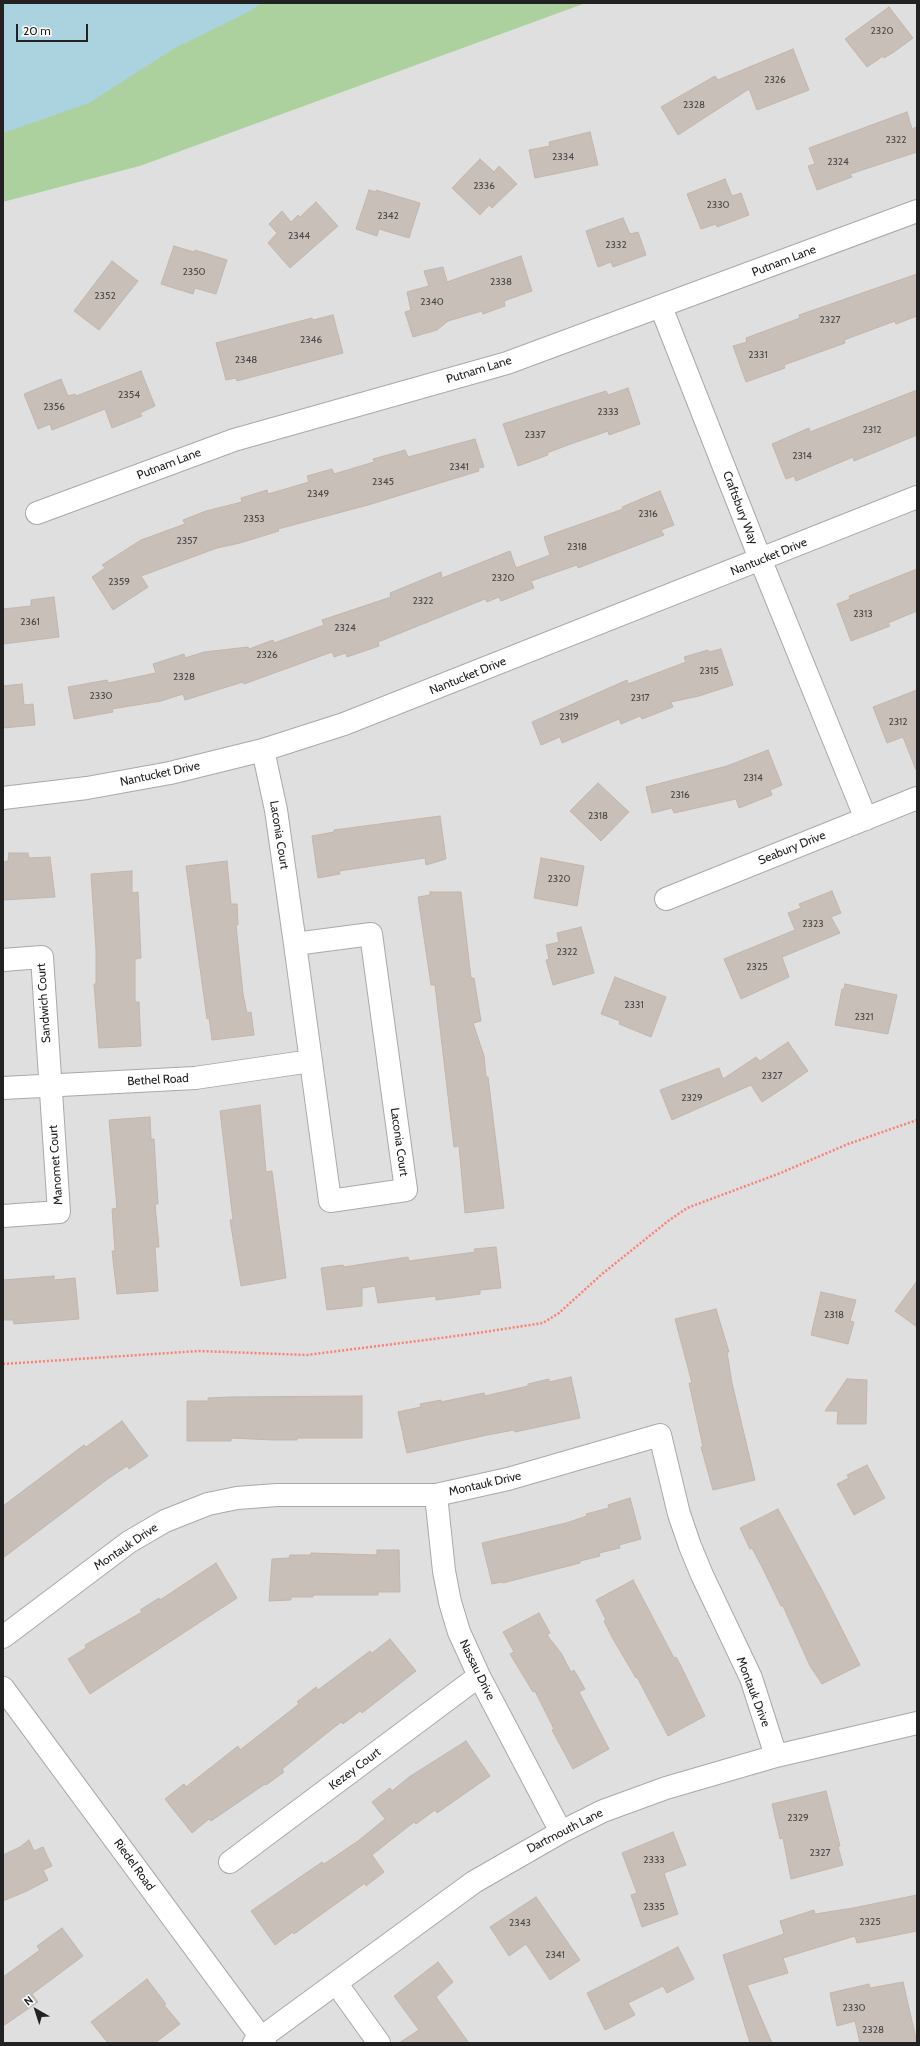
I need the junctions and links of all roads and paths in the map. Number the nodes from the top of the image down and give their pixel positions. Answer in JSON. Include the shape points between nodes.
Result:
{"nodes":[{"id":1,"x":917,"y":211,"type":"edge"},
{"id":2,"x":661,"y":307,"type":"junction"},
{"id":3,"x":917,"y":497,"type":"edge"},
{"id":4,"x":37,"y":513,"type":"dead end"},
{"id":5,"x":761,"y":561,"type":"junction"},
{"id":6,"x":263,"y":750,"type":"junction"},
{"id":7,"x":3,"y":798,"type":"edge"},
{"id":8,"x":917,"y":798,"type":"edge"},
{"id":9,"x":866,"y":819,"type":"junction"},
{"id":10,"x":666,"y":899,"type":"dead end"},
{"id":11,"x":295,"y":944,"type":"junction"},
{"id":12,"x":3,"y":960,"type":"edge"},
{"id":13,"x":311,"y":1061,"type":"junction"},
{"id":14,"x":50,"y":1086,"type":"junction"},
{"id":15,"x":3,"y":1088,"type":"edge"},
{"id":16,"x":917,"y":1120,"type":"edge"},
{"id":17,"x":3,"y":1216,"type":"edge"},
{"id":18,"x":3,"y":1364,"type":"edge"},
{"id":19,"x":436,"y":1494,"type":"junction"},
{"id":20,"x":3,"y":1637,"type":"edge"},
{"id":21,"x":479,"y":1676,"type":"junction"},
{"id":22,"x":3,"y":1688,"type":"edge"},
{"id":23,"x":917,"y":1723,"type":"edge"},
{"id":24,"x":776,"y":1756,"type":"junction"},
{"id":25,"x":561,"y":1832,"type":"junction"},
{"id":26,"x":230,"y":1862,"type":"dead end"},
{"id":27,"x":336,"y":1983,"type":"junction"},
{"id":28,"x":260,"y":2041,"type":"edge"},
{"id":29,"x":380,"y":2043,"type":"edge"}],
"edges":[{"from":1,"to":2,"type":"street","name":"Putnam Lane"},
{"from":2,"to":4,"type":"street","name":"Putnam Lane","via":[[507,362],[234,440]]},
{"from":2,"to":5,"type":"street","name":"Craftsbury Way"},
{"from":3,"to":5,"type":"street","name":"Nantucket Drive"},
{"from":5,"to":6,"type":"street","name":"Nantucket Drive","via":[[344,724]]},
{"from":5,"to":9,"type":"street","name":"Craftsbury Way"},
{"from":6,"to":7,"type":"street","name":"Nantucket Drive","via":[[170,773],[87,788]]},
{"from":6,"to":11,"type":"street","name":"Laconia Court","via":[[276,810]]},
{"from":8,"to":9,"type":"street","name":"Seabury Drive"},
{"from":9,"to":10,"type":"street","name":"Seabury Drive"},
{"from":11,"to":13,"type":"street","name":"Laconia Court"},
{"from":11,"to":13,"type":"street","name":"Laconia Court","via":[[371,934],[406,1190],[330,1201]]},
{"from":12,"to":14,"type":"street","name":"Sandwich Court","via":[[42,957]]},
{"from":13,"to":14,"type":"street","name":"Bethel Road","via":[[195,1078]]},
{"from":14,"to":15,"type":"street","name":"Bethel Road"},
{"from":14,"to":17,"type":"street","name":"Manomet Court","via":[[59,1212]]},
{"from":16,"to":18,"type":"path","via":[[848,1144],[778,1174],[687,1208],[656,1230],[559,1313],[543,1323],[307,1355],[199,1351]]},
{"from":19,"to":20,"type":"street","name":"Montauk Drive","via":[[277,1495],[237,1498],[208,1504],[164,1521],[129,1542]]},
{"from":19,"to":21,"type":"street","name":"Nassau Drive","via":[[450,1602],[459,1632]]},
{"from":19,"to":24,"type":"street","name":"Montauk Drive","via":[[508,1479],[660,1435],[679,1514],[690,1546],[751,1678]]},
{"from":21,"to":25,"type":"street","name":"Nassau Drive"},
{"from":21,"to":26,"type":"street","name":"Kezey Court"},
{"from":22,"to":28,"type":"street","name":"Riedel Road"},
{"from":23,"to":24,"type":"street","name":"Dartmouth Lane"},
{"from":24,"to":25,"type":"street","name":"Dartmouth Lane","via":[[666,1788],[603,1811]]},
{"from":25,"to":27,"type":"street","name":"Dartmouth Lane","via":[[474,1882]]},
{"from":27,"to":28,"type":"street","name":"Dartmouth Lane"},
{"from":27,"to":29,"type":"street"}]}
